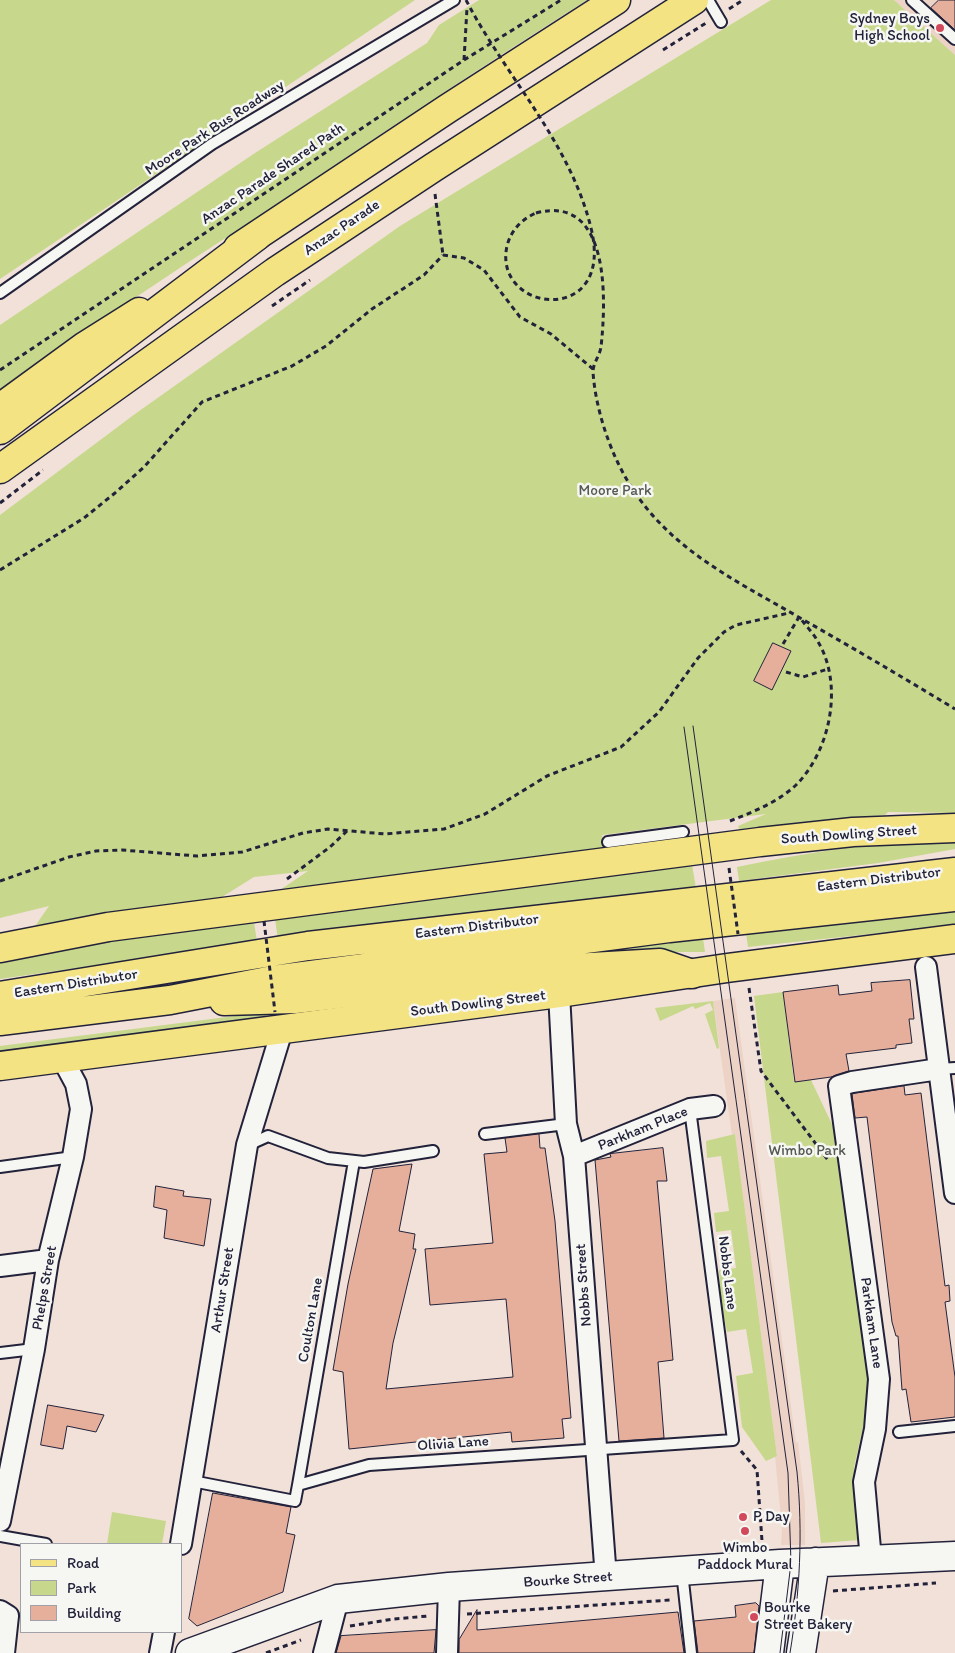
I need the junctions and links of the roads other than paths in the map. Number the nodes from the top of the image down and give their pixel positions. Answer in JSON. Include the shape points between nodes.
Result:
{"nodes":[{"id":1,"x":454,"y":0,"type":"edge"},
{"id":2,"x":616,"y":0,"type":"edge"},
{"id":3,"x":694,"y":0,"type":"edge"},
{"id":4,"x":708,"y":0,"type":"edge"},
{"id":5,"x":912,"y":0,"type":"edge"},
{"id":6,"x":719,"y":19,"type":"road end"},
{"id":7,"x":955,"y":39,"type":"edge"},
{"id":8,"x":257,"y":236,"type":"junction"},
{"id":9,"x":0,"y":294,"type":"edge"},
{"id":10,"x":0,"y":408,"type":"edge"},
{"id":11,"x":0,"y":430,"type":"edge"},
{"id":12,"x":0,"y":469,"type":"edge"},
{"id":13,"x":955,"y":828,"type":"edge"},
{"id":14,"x":683,"y":832,"type":"dead end"},
{"id":15,"x":608,"y":842,"type":"dead end"},
{"id":16,"x":650,"y":847,"type":"junction"},
{"id":17,"x":955,"y":872,"type":"edge"},
{"id":18,"x":955,"y":897,"type":"edge"},
{"id":19,"x":955,"y":940,"type":"edge"},
{"id":20,"x":0,"y":948,"type":"edge"},
{"id":21,"x":926,"y":967,"type":"dead end"},
{"id":22,"x":692,"y":974,"type":"junction"},
{"id":23,"x":559,"y":994,"type":"junction"},
{"id":24,"x":0,"y":996,"type":"edge"},
{"id":25,"x":170,"y":1000,"type":"junction"},
{"id":26,"x":0,"y":1021,"type":"edge"},
{"id":27,"x":278,"y":1040,"type":"dead end"},
{"id":28,"x":62,"y":1058,"type":"junction"},
{"id":29,"x":0,"y":1066,"type":"edge"},
{"id":30,"x":947,"y":1068,"type":"edge"},
{"id":31,"x":714,"y":1106,"type":"dead end"},
{"id":32,"x":690,"y":1109,"type":"junction"},
{"id":33,"x":566,"y":1124,"type":"junction"},
{"id":34,"x":486,"y":1134,"type":"dead end"},
{"id":35,"x":247,"y":1145,"type":"junction"},
{"id":36,"x":432,"y":1151,"type":"dead end"},
{"id":37,"x":574,"y":1156,"type":"junction"},
{"id":38,"x":73,"y":1157,"type":"junction"},
{"id":39,"x":354,"y":1161,"type":"junction"},
{"id":40,"x":0,"y":1167,"type":"edge"},
{"id":41,"x":955,"y":1194,"type":"edge"},
{"id":42,"x":48,"y":1260,"type":"junction"},
{"id":43,"x":0,"y":1266,"type":"edge"},
{"id":44,"x":34,"y":1349,"type":"junction"},
{"id":45,"x":0,"y":1353,"type":"edge"},
{"id":46,"x":955,"y":1426,"type":"edge"},
{"id":47,"x":899,"y":1432,"type":"dead end"},
{"id":48,"x":733,"y":1440,"type":"joint"},
{"id":49,"x":597,"y":1450,"type":"junction"},
{"id":50,"x":7,"y":1454,"type":"edge"},
{"id":51,"x":192,"y":1481,"type":"junction"},
{"id":52,"x":298,"y":1485,"type":"junction"},
{"id":53,"x":0,"y":1521,"type":"edge"},
{"id":54,"x":0,"y":1536,"type":"edge"},
{"id":55,"x":40,"y":1543,"type":"edge"},
{"id":56,"x":181,"y":1543,"type":"edge"},
{"id":57,"x":771,"y":1555,"type":"junction"},
{"id":58,"x":955,"y":1556,"type":"edge"},
{"id":59,"x":871,"y":1560,"type":"junction"},
{"id":60,"x":815,"y":1562,"type":"junction"},
{"id":61,"x":606,"y":1578,"type":"junction"},
{"id":62,"x":683,"y":1585,"type":"junction"},
{"id":63,"x":449,"y":1588,"type":"junction"},
{"id":64,"x":338,"y":1599,"type":"junction"},
{"id":65,"x":0,"y":1611,"type":"edge"},
{"id":66,"x":164,"y":1633,"type":"edge"},
{"id":67,"x":4,"y":1653,"type":"edge"},
{"id":68,"x":160,"y":1653,"type":"edge"},
{"id":69,"x":190,"y":1653,"type":"edge"},
{"id":70,"x":324,"y":1653,"type":"edge"},
{"id":71,"x":447,"y":1653,"type":"edge"},
{"id":72,"x":691,"y":1653,"type":"edge"},
{"id":73,"x":769,"y":1653,"type":"edge"},
{"id":74,"x":802,"y":1653,"type":"edge"}],
"edges":[{"from":1,"to":9,"type":"lane","name":"Moore Park Bus Roadway","via":[[212,144]]},
{"from":2,"to":8,"type":"main road"},
{"from":3,"to":12,"type":"main road","name":"Anzac Parade","via":[[283,267]]},
{"from":4,"to":6,"type":"lane"},
{"from":5,"to":7,"type":"lane"},
{"from":8,"to":10,"type":"main road","via":[[86,346]]},
{"from":8,"to":11,"type":"main road"},
{"from":13,"to":16,"type":"main road","name":"South Dowling Street"},
{"from":14,"to":16,"type":"lane"},
{"from":15,"to":16,"type":"lane"},
{"from":16,"to":20,"type":"main road","name":"South Dowling Street","via":[[118,926]]},
{"from":17,"to":24,"type":"main road","name":"Eastern Distributor","via":[[308,946]]},
{"from":18,"to":25,"type":"main road","name":"Eastern Distributor","via":[[669,928],[273,980]]},
{"from":19,"to":22,"type":"main road","name":"South Dowling Street"},
{"from":21,"to":30,"type":"street"},
{"from":22,"to":23,"type":"main road","name":"South Dowling Street"},
{"from":22,"to":25,"type":"main road","via":[[660,963],[557,969],[270,1001]]},
{"from":23,"to":28,"type":"main road","name":"South Dowling Street"},
{"from":23,"to":33,"type":"street","name":"Nobbs Street"},
{"from":25,"to":26,"type":"main road","name":"Eastern Distributor"},
{"from":27,"to":35,"type":"street","name":"Arthur Street"},
{"from":28,"to":29,"type":"main road","name":"South Dowling Street"},
{"from":28,"to":38,"type":"street","name":"Phelps Street","via":[[76,1084],[81,1109]]},
{"from":30,"to":41,"type":"street"},
{"from":30,"to":59,"type":"street","name":"Parkham Lane","via":[[839,1086],[879,1379],[875,1429],[864,1482]]},
{"from":31,"to":32,"type":"street","name":"Parkham Place"},
{"from":32,"to":37,"type":"street","name":"Parkham Place"},
{"from":32,"to":48,"type":"lane","name":"Nobbs Lane"},
{"from":33,"to":34,"type":"lane"},
{"from":33,"to":37,"type":"street","name":"Nobbs Street"},
{"from":35,"to":39,"type":"lane","via":[[268,1136],[328,1158]]},
{"from":35,"to":51,"type":"street","name":"Arthur Street"},
{"from":36,"to":39,"type":"lane"},
{"from":37,"to":49,"type":"street","name":"Nobbs Street"},
{"from":38,"to":40,"type":"lane"},
{"from":38,"to":42,"type":"street","name":"Phelps Street"},
{"from":39,"to":52,"type":"lane","name":"Coulton Lane"},
{"from":42,"to":43,"type":"street"},
{"from":42,"to":44,"type":"street","name":"Phelps Street"},
{"from":44,"to":45,"type":"lane"},
{"from":44,"to":50,"type":"street","name":"Phelps Street"},
{"from":46,"to":47,"type":"lane"},
{"from":48,"to":49,"type":"lane","name":"Olivia Lane"},
{"from":49,"to":52,"type":"lane","name":"Olivia Lane","via":[[369,1464]]},
{"from":49,"to":61,"type":"street","name":"Nobbs Street"},
{"from":50,"to":53,"type":"street","name":"Phelps Street"},
{"from":51,"to":52,"type":"lane","via":[[295,1501]]},
{"from":51,"to":56,"type":"street","name":"Arthur Street"},
{"from":54,"to":55,"type":"lane"},
{"from":57,"to":60,"type":"street","name":"Bourke Street"},
{"from":57,"to":62,"type":"street","name":"Bourke Street"},
{"from":57,"to":73,"type":"street"},
{"from":58,"to":59,"type":"street","name":"Bourke Street"},
{"from":59,"to":60,"type":"street","name":"Bourke Street"},
{"from":60,"to":74,"type":"street"},
{"from":61,"to":62,"type":"street","name":"Bourke Street"},
{"from":61,"to":63,"type":"street","name":"Bourke Street"},
{"from":62,"to":72,"type":"lane"},
{"from":63,"to":64,"type":"street","name":"Bourke Street"},
{"from":63,"to":71,"type":"street"},
{"from":64,"to":69,"type":"street","name":"Bourke Street"},
{"from":64,"to":70,"type":"street"},
{"from":65,"to":67,"type":"street","via":[[8,1616]]},
{"from":66,"to":68,"type":"street"}]}
